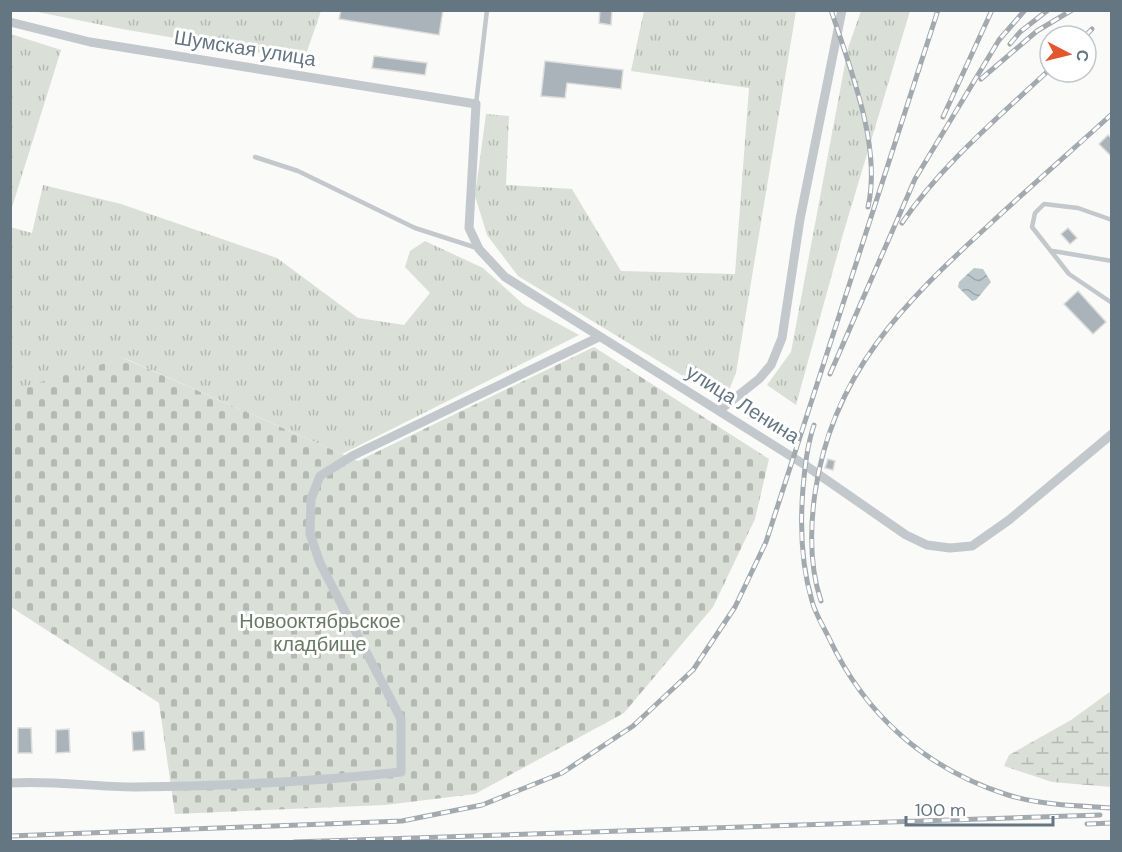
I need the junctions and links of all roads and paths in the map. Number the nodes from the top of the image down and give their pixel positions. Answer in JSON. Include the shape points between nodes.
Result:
{"nodes":[{"id":1,"x":487,"y":10,"type":"edge"},
{"id":2,"x":842,"y":10,"type":"edge"},
{"id":3,"x":10,"y":22,"type":"edge"},
{"id":4,"x":476,"y":104,"type":"junction"},
{"id":5,"x":255,"y":157,"type":"dead end"},
{"id":6,"x":1112,"y":220,"type":"edge"},
{"id":7,"x":479,"y":249,"type":"junction"},
{"id":8,"x":1053,"y":251,"type":"junction"},
{"id":9,"x":1112,"y":261,"type":"edge"},
{"id":10,"x":1112,"y":303,"type":"edge"},
{"id":11,"x":599,"y":337,"type":"junction"},
{"id":12,"x":720,"y":410,"type":"junction"},
{"id":13,"x":1112,"y":434,"type":"edge"},
{"id":14,"x":10,"y":783,"type":"edge"}],
"edges":[{"from":1,"to":4,"type":"lane"},
{"from":2,"to":12,"type":"street","via":[[800,219],[782,338],[771,365],[759,379]]},
{"from":3,"to":4,"type":"street","name":"Шумская улица","via":[[90,42]]},
{"from":4,"to":7,"type":"street","name":"улица Ленина","via":[[469,228]]},
{"from":5,"to":7,"type":"lane","via":[[298,171],[416,228]]},
{"from":6,"to":8,"type":"lane","via":[[1078,208],[1044,204],[1035,213],[1032,227]]},
{"from":7,"to":11,"type":"street","name":"улица Ленина","via":[[505,277]]},
{"from":8,"to":9,"type":"lane"},
{"from":8,"to":10,"type":"lane","via":[[1069,274]]},
{"from":11,"to":12,"type":"street","name":"улица Ленина"},
{"from":11,"to":14,"type":"street","via":[[352,456],[320,476],[311,499],[310,534],[320,563],[401,719],[401,772],[358,778],[135,787]]},
{"from":12,"to":13,"type":"street","name":"улица Ленина","via":[[906,535],[927,545],[950,548],[972,546],[1009,520]]}]}
